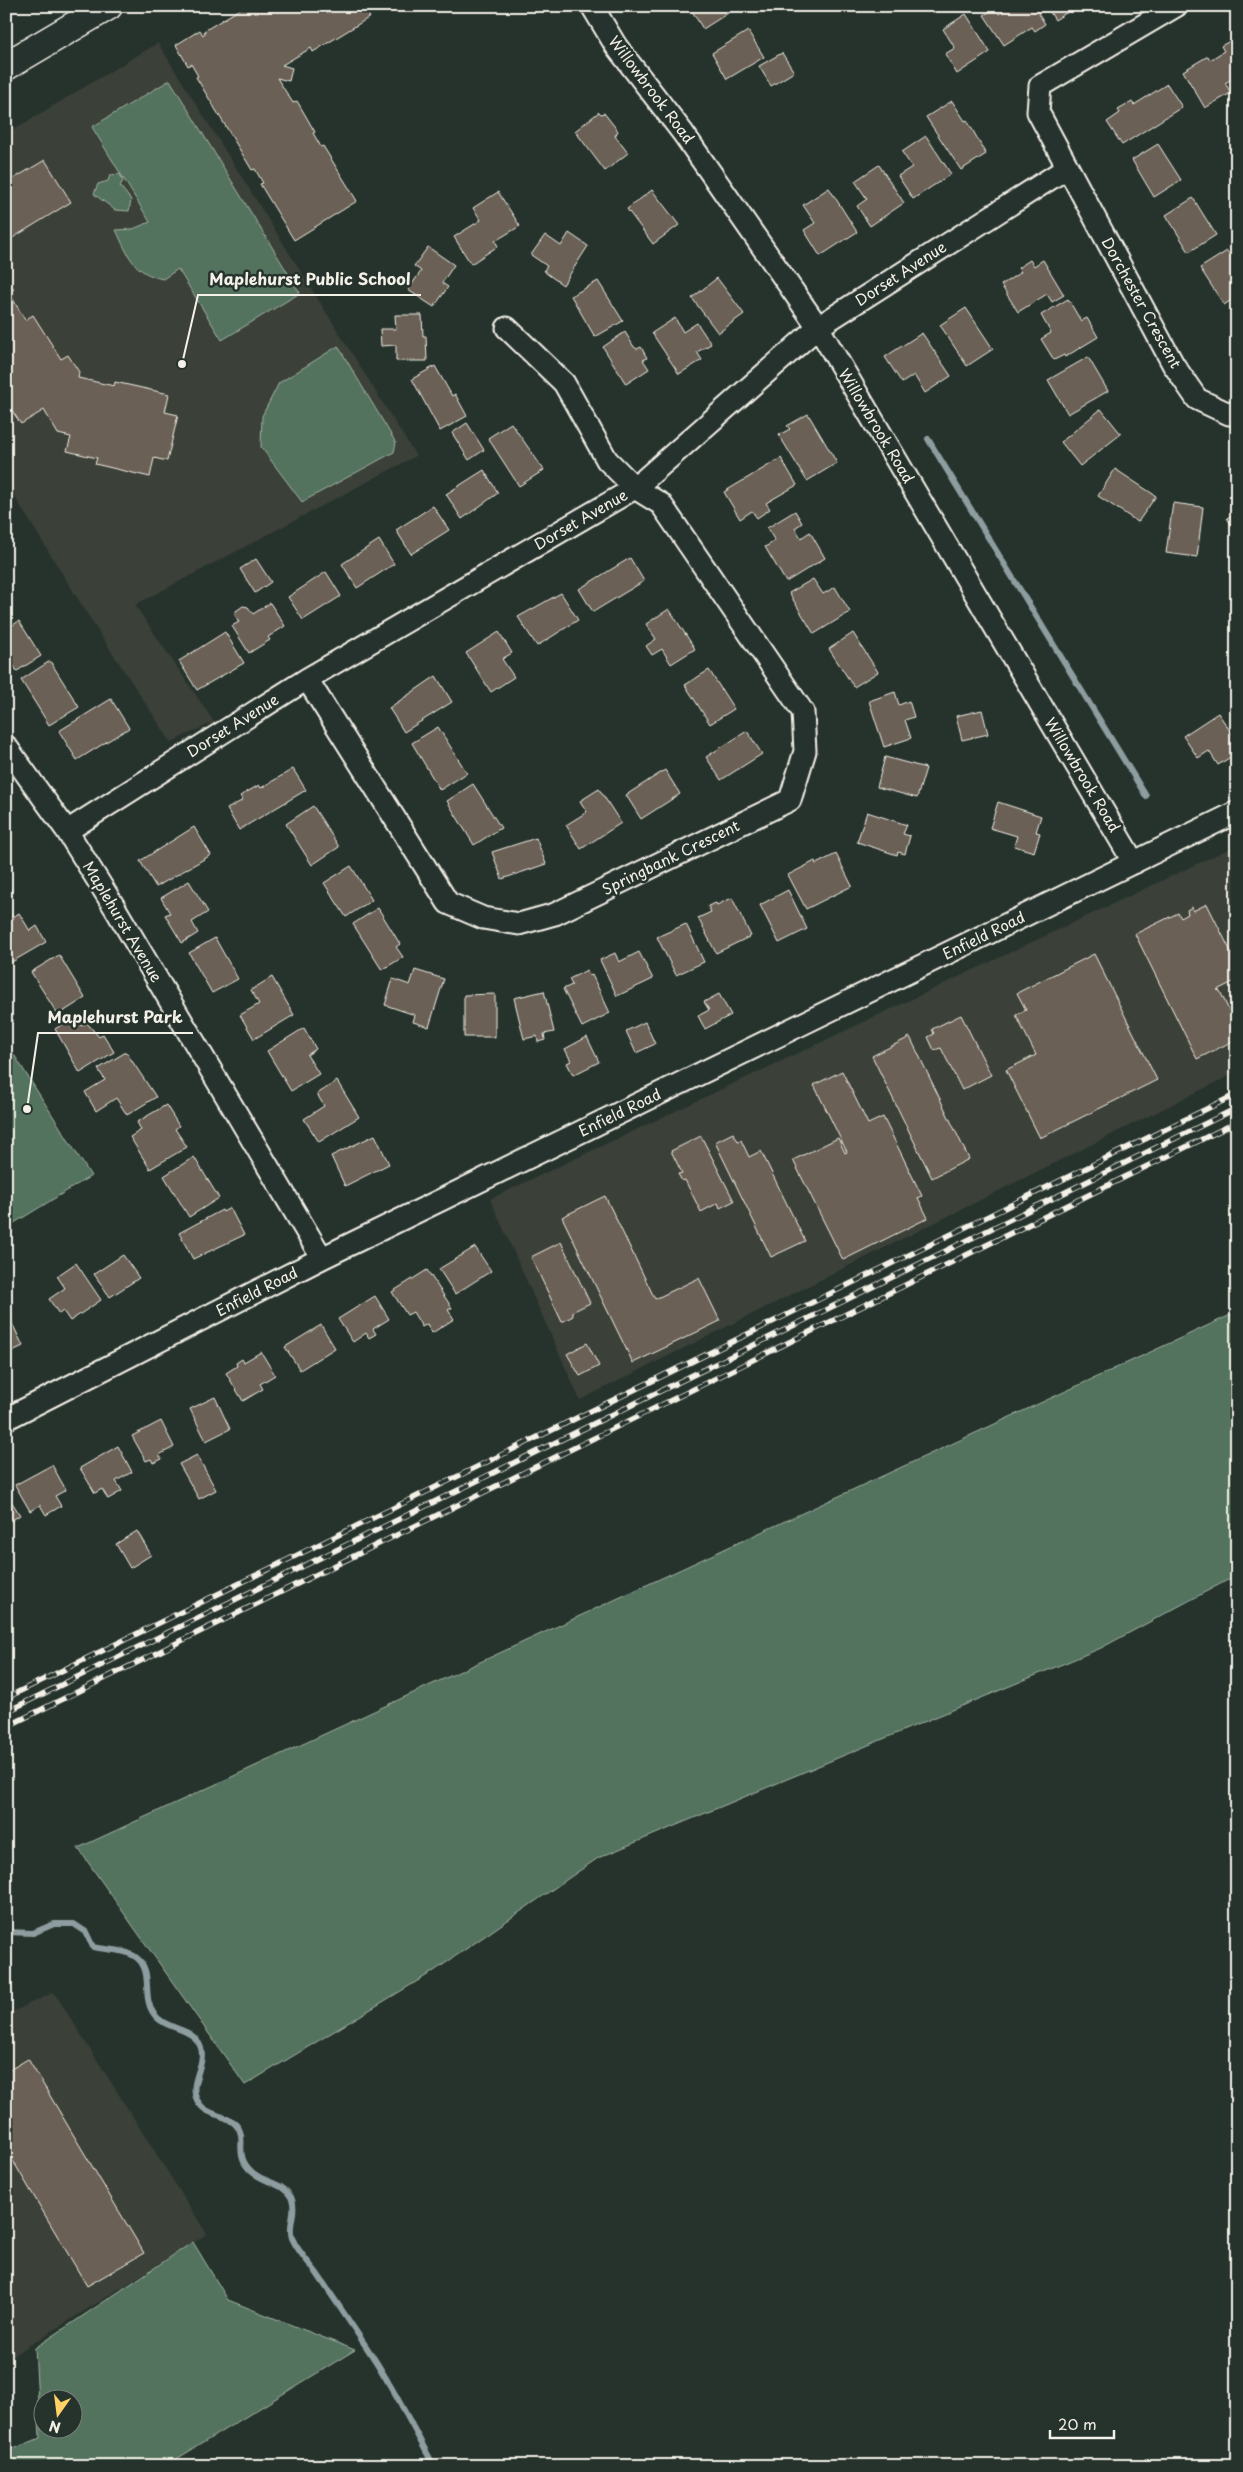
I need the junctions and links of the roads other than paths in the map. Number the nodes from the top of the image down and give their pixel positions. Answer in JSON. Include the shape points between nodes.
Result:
{"nodes":[{"id":1,"x":108,"y":6,"type":"edge"},
{"id":2,"x":592,"y":6,"type":"edge"},
{"id":3,"x":1176,"y":6,"type":"edge"},
{"id":4,"x":6,"y":66,"type":"edge"},
{"id":5,"x":1067,"y":168,"type":"junction"},
{"id":6,"x":818,"y":327,"type":"junction"},
{"id":7,"x":506,"y":328,"type":"dead end"},
{"id":8,"x":1237,"y":412,"type":"edge"},
{"id":9,"x":635,"y":488,"type":"junction"},
{"id":10,"x":307,"y":679,"type":"junction"},
{"id":11,"x":6,"y":746,"type":"edge"},
{"id":12,"x":1237,"y":812,"type":"edge"},
{"id":13,"x":67,"y":831,"type":"junction"},
{"id":14,"x":1134,"y":863,"type":"junction"},
{"id":15,"x":322,"y":1258,"type":"junction"},
{"id":16,"x":6,"y":1419,"type":"edge"}],
"edges":[{"from":1,"to":4,"type":"main road"},
{"from":2,"to":6,"type":"street","name":"Willowbrook Road","via":[[616,46],[683,133]]},
{"from":3,"to":5,"type":"street","name":"Dorchester Crescent","via":[[1040,86],[1038,112]]},
{"from":5,"to":6,"type":"street","name":"Dorset Avenue"},
{"from":5,"to":8,"type":"street","name":"Dorchester Crescent","via":[[1172,364],[1197,399],[1229,414]]},
{"from":6,"to":9,"type":"street","name":"Dorset Avenue"},
{"from":6,"to":14,"type":"street","name":"Willowbrook Road"},
{"from":7,"to":9,"type":"street","name":"Springbank Crescent","via":[[564,383],[607,460]]},
{"from":9,"to":10,"type":"street","name":"Dorset Avenue"},
{"from":9,"to":10,"type":"street","name":"Springbank Crescent","via":[[661,504],[803,712],[805,751],[790,800],[555,914],[519,924],[483,918],[448,903]]},
{"from":10,"to":13,"type":"street","name":"Dorset Avenue"},
{"from":11,"to":13,"type":"street","name":"Maplehurst Avenue"},
{"from":12,"to":14,"type":"street","name":"Enfield Road"},
{"from":13,"to":15,"type":"street","name":"Maplehurst Avenue"},
{"from":14,"to":15,"type":"street","name":"Enfield Road"},
{"from":15,"to":16,"type":"street","name":"Enfield Road"}]}
